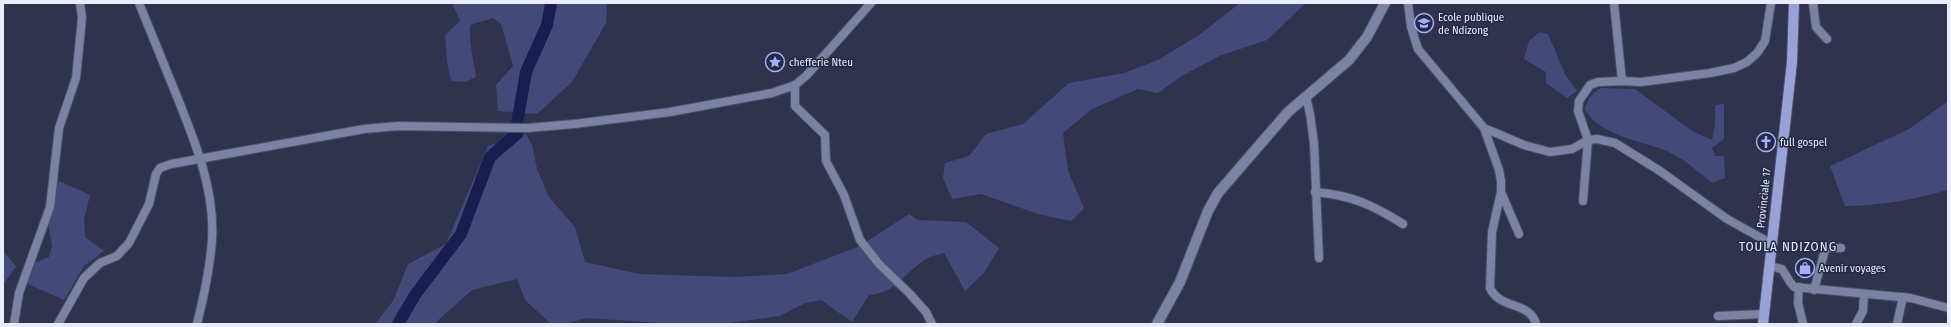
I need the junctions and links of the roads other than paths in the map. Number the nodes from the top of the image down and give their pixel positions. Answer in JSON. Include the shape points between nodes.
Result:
{"nodes":[{"id":1,"x":80,"y":3,"type":"edge"},
{"id":2,"x":139,"y":3,"type":"edge"},
{"id":3,"x":871,"y":3,"type":"edge"},
{"id":4,"x":1385,"y":3,"type":"edge"},
{"id":5,"x":1408,"y":3,"type":"edge"},
{"id":6,"x":1614,"y":3,"type":"edge"},
{"id":7,"x":1771,"y":3,"type":"edge"},
{"id":8,"x":1794,"y":3,"type":"edge"},
{"id":9,"x":1813,"y":3,"type":"edge"},
{"id":10,"x":1826,"y":39,"type":"dead end"},
{"id":11,"x":1622,"y":81,"type":"junction"},
{"id":12,"x":795,"y":85,"type":"junction"},
{"id":13,"x":1306,"y":96,"type":"junction"},
{"id":14,"x":1484,"y":128,"type":"junction"},
{"id":15,"x":1588,"y":140,"type":"junction"},
{"id":16,"x":200,"y":157,"type":"junction"},
{"id":17,"x":1315,"y":192,"type":"junction"},
{"id":18,"x":1501,"y":192,"type":"junction"},
{"id":19,"x":1583,"y":201,"type":"dead end"},
{"id":20,"x":1402,"y":224,"type":"dead end"},
{"id":21,"x":1519,"y":234,"type":"dead end"},
{"id":22,"x":1772,"y":244,"type":"junction"},
{"id":23,"x":1841,"y":248,"type":"dead end"},
{"id":24,"x":1319,"y":258,"type":"dead end"},
{"id":25,"x":1770,"y":266,"type":"junction"},
{"id":26,"x":1799,"y":288,"type":"junction"},
{"id":27,"x":1814,"y":290,"type":"junction"},
{"id":28,"x":1864,"y":294,"type":"junction"},
{"id":29,"x":1903,"y":297,"type":"junction"},
{"id":30,"x":1947,"y":305,"type":"edge"},
{"id":31,"x":1718,"y":316,"type":"dead end"},
{"id":32,"x":1764,"y":319,"type":"edge"},
{"id":33,"x":14,"y":324,"type":"edge"},
{"id":34,"x":58,"y":324,"type":"edge"},
{"id":35,"x":197,"y":324,"type":"edge"},
{"id":36,"x":932,"y":324,"type":"edge"},
{"id":37,"x":1157,"y":324,"type":"edge"},
{"id":38,"x":1536,"y":324,"type":"edge"},
{"id":39,"x":1803,"y":324,"type":"edge"},
{"id":40,"x":1856,"y":324,"type":"edge"},
{"id":41,"x":1897,"y":324,"type":"edge"}],
"edges":[{"from":1,"to":33,"type":"street","via":[[82,18],[76,78],[59,128],[50,207],[19,293]]},
{"from":2,"to":16,"type":"street"},
{"from":3,"to":12,"type":"street","via":[[816,67]]},
{"from":4,"to":13,"type":"street","via":[[1367,37],[1349,60]]},
{"from":5,"to":14,"type":"street","via":[[1411,27],[1418,49]]},
{"from":6,"to":11,"type":"street"},
{"from":7,"to":11,"type":"street","via":[[1765,41],[1747,62],[1734,68],[1710,73],[1641,82]]},
{"from":8,"to":22,"type":"main road","name":"Provinciale 17","via":[[1792,62]]},
{"from":9,"to":10,"type":"street","via":[[1816,27]]},
{"from":11,"to":15,"type":"street","via":[[1598,82],[1583,92],[1578,111]]},
{"from":12,"to":16,"type":"street","via":[[748,99],[574,124],[496,129],[398,126],[364,129]]},
{"from":12,"to":36,"type":"street","via":[[795,106],[825,135],[826,161],[844,195],[860,240],[879,264],[926,312]]},
{"from":13,"to":17,"type":"street","via":[[1314,143]]},
{"from":13,"to":37,"type":"street","via":[[1277,124],[1218,193],[1208,211],[1180,282]]},
{"from":14,"to":15,"type":"street","via":[[1524,145],[1550,152],[1572,149]]},
{"from":14,"to":18,"type":"street","via":[[1499,170]]},
{"from":15,"to":19,"type":"street"},
{"from":15,"to":22,"type":"street","via":[[1615,143],[1727,219]]},
{"from":16,"to":34,"type":"street","via":[[166,165],[156,174],[149,204],[133,236],[117,256],[100,263],[84,278]]},
{"from":16,"to":35,"type":"street","via":[[209,193],[212,239],[207,284]]},
{"from":17,"to":20,"type":"street","via":[[1349,197],[1379,209]]},
{"from":17,"to":24,"type":"street"},
{"from":18,"to":21,"type":"street"},
{"from":18,"to":38,"type":"street","via":[[1492,232],[1490,288],[1499,300],[1529,311]]},
{"from":22,"to":25,"type":"main road","name":"Provinciale 17"},
{"from":23,"to":27,"type":"street","via":[[1825,250]]},
{"from":25,"to":26,"type":"street","via":[[1782,269],[1794,287]]},
{"from":25,"to":32,"type":"main road","name":"Provinciale 17"},
{"from":26,"to":27,"type":"street"},
{"from":26,"to":39,"type":"street","via":[[1798,303]]},
{"from":27,"to":28,"type":"street"},
{"from":28,"to":29,"type":"street"},
{"from":28,"to":40,"type":"street","via":[[1863,311]]},
{"from":29,"to":30,"type":"street"},
{"from":29,"to":41,"type":"street"},
{"from":31,"to":32,"type":"street"}]}
